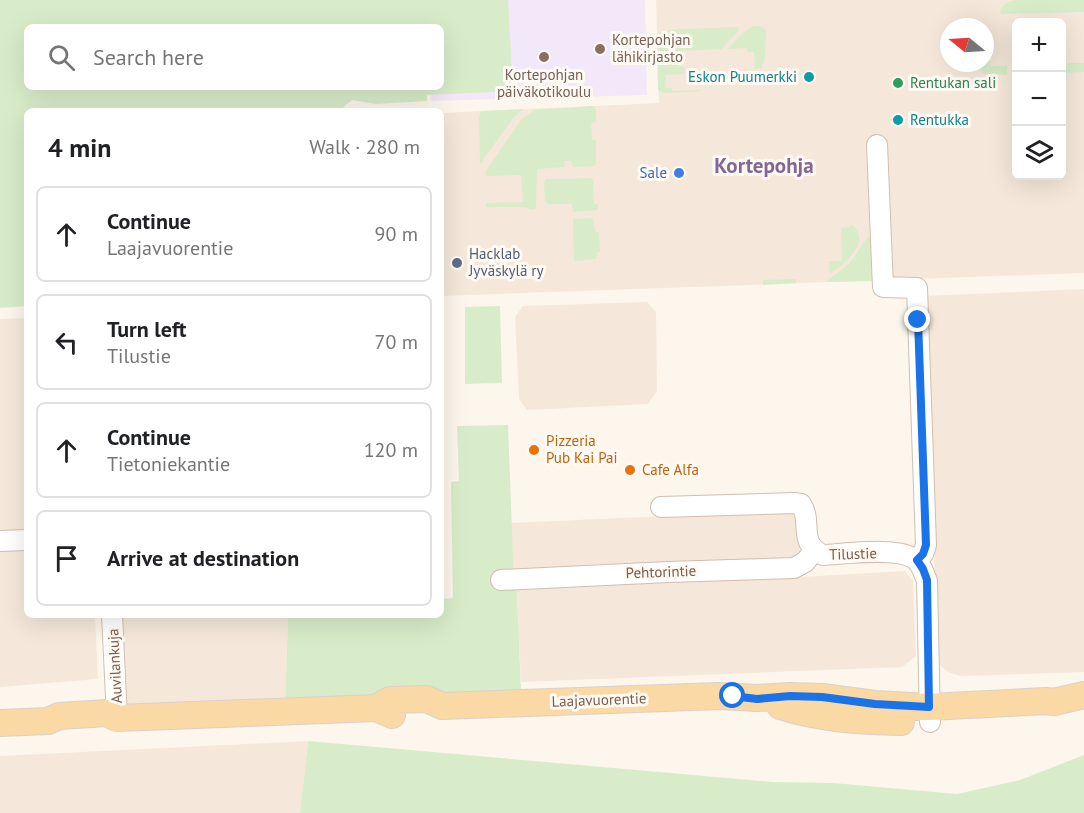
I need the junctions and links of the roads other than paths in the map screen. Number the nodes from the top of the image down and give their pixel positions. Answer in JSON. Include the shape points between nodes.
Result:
{"nodes":[{"id":1,"x":877,"y":145,"type":"dead end"},
{"id":2,"x":661,"y":507,"type":"dead end"},
{"id":3,"x":24,"y":540,"type":"edge"},
{"id":4,"x":0,"y":541,"type":"edge"},
{"id":5,"x":814,"y":551,"type":"junction"},
{"id":6,"x":917,"y":560,"type":"junction"},
{"id":7,"x":501,"y":580,"type":"dead end"},
{"id":8,"x":112,"y":618,"type":"edge"},
{"id":9,"x":1084,"y":695,"type":"edge"},
{"id":10,"x":930,"y":714,"type":"junction"},
{"id":11,"x":117,"y":718,"type":"junction"},
{"id":12,"x":0,"y":723,"type":"edge"}],
"edges":[{"from":1,"to":6,"type":"street","via":[[883,287],[917,288],[926,545]]},
{"from":2,"to":5,"type":"street","name":"Tilustie","via":[[801,504]]},
{"from":3,"to":4,"type":"street"},
{"from":5,"to":6,"type":"street","name":"Tilustie","via":[[823,555],[892,552]]},
{"from":5,"to":7,"type":"street","name":"Pehtorintie","via":[[794,568]]},
{"from":6,"to":10,"type":"street","via":[[927,580]]},
{"from":8,"to":11,"type":"street","name":"Auvilankuja"},
{"from":9,"to":10,"type":"main road","name":"Laajavuorentie","via":[[1054,702],[1038,712],[991,720],[967,722]]},
{"from":10,"to":11,"type":"main road","name":"Laajavuorentie","via":[[856,721],[757,699],[719,696],[441,706],[427,699],[390,700],[376,708]]},
{"from":11,"to":12,"type":"main road","name":"Laajavuorentie","via":[[107,713]]}]}
